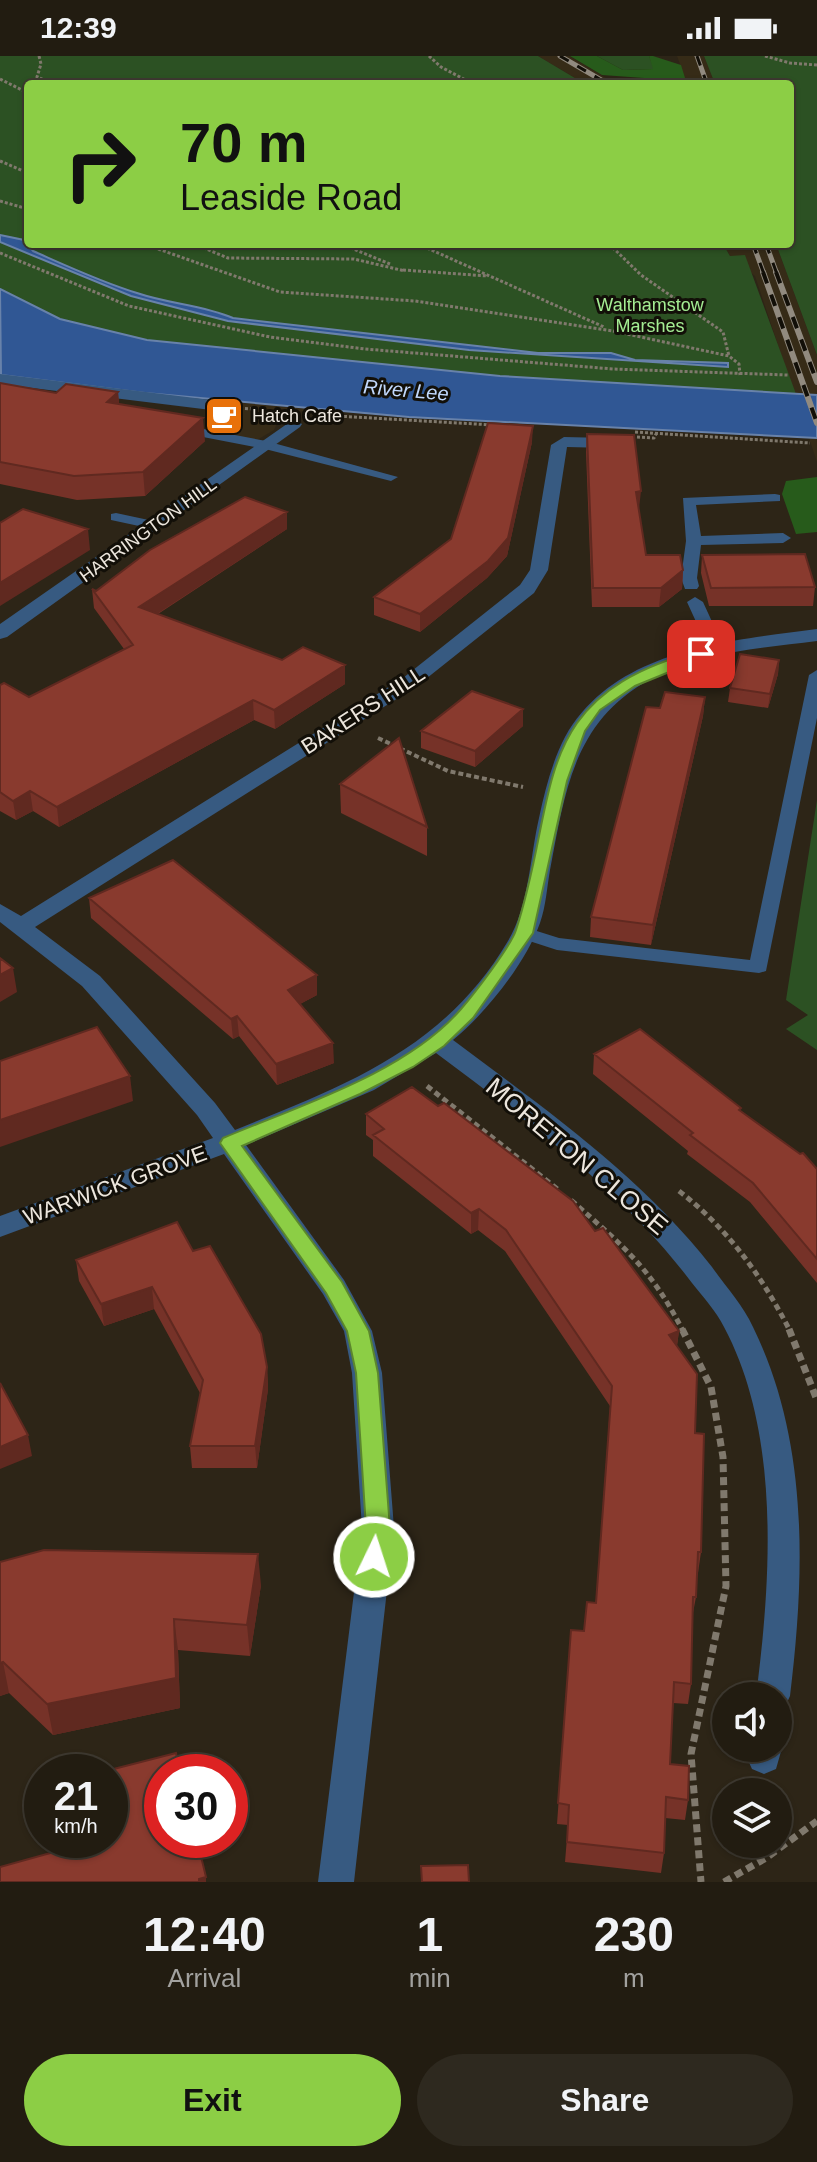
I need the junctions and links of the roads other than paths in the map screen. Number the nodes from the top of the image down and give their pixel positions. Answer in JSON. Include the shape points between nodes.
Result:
{"nodes":[{"id":1,"x":0,"y":379,"type":"edge"},
{"id":2,"x":211,"y":405,"type":"dead end"},
{"id":3,"x":294,"y":424,"type":"dead end"},
{"id":4,"x":161,"y":426,"type":"edge"},
{"id":5,"x":608,"y":443,"type":"edge"},
{"id":6,"x":266,"y":445,"type":"junction"},
{"id":7,"x":391,"y":477,"type":"dead end"},
{"id":8,"x":775,"y":498,"type":"dead end"},
{"id":9,"x":116,"y":517,"type":"dead end"},
{"id":10,"x":153,"y":525,"type":"junction"},
{"id":11,"x":783,"y":538,"type":"dead end"},
{"id":12,"x":694,"y":541,"type":"junction"},
{"id":13,"x":0,"y":633,"type":"edge"},
{"id":14,"x":817,"y":635,"type":"edge"},
{"id":15,"x":717,"y":650,"type":"junction"},
{"id":16,"x":817,"y":675,"type":"edge"},
{"id":17,"x":0,"y":911,"type":"edge"},
{"id":18,"x":22,"y":925,"type":"junction"},
{"id":19,"x":524,"y":933,"type":"junction"},
{"id":20,"x":437,"y":1041,"type":"junction"},
{"id":21,"x":230,"y":1143,"type":"junction"},
{"id":22,"x":0,"y":1227,"type":"edge"},
{"id":23,"x":775,"y":1682,"type":"edge"},
{"id":24,"x":336,"y":1882,"type":"edge"}],
"edges":[{"from":1,"to":2,"type":"street"},
{"from":3,"to":6,"type":"street","name":"HARRINGTON HILL"},
{"from":4,"to":6,"type":"lane"},
{"from":5,"to":18,"type":"street","name":"BAKERS HILL","via":[[559,445],[541,562],[527,589],[410,682]]},
{"from":6,"to":7,"type":"lane"},
{"from":6,"to":10,"type":"street","name":"HARRINGTON HILL"},
{"from":8,"to":12,"type":"lane","via":[[688,501]]},
{"from":9,"to":10,"type":"lane"},
{"from":10,"to":13,"type":"street","name":"HARRINGTON HILL"},
{"from":11,"to":12,"type":"lane"},
{"from":12,"to":15,"type":"lane","via":[[689,578]]},
{"from":14,"to":15,"type":"street"},
{"from":15,"to":19,"type":"street","via":[[630,682],[595,707],[577,731],[556,791]]},
{"from":16,"to":19,"type":"lane","via":[[759,967],[557,944]]},
{"from":17,"to":18,"type":"street"},
{"from":18,"to":21,"type":"street","via":[[129,1020]]},
{"from":19,"to":20,"type":"street","name":"WARWICK GROVE","via":[[467,1014]]},
{"from":20,"to":21,"type":"street","name":"WARWICK GROVE","via":[[353,1090]]},
{"from":20,"to":23,"type":"street","name":"MORETON CLOSE","via":[[630,1194],[690,1257],[738,1325],[759,1374],[782,1498],[782,1640]]},
{"from":21,"to":22,"type":"street","name":"WARWICK GROVE"},
{"from":21,"to":24,"type":"street","via":[[334,1287],[358,1331],[367,1373],[378,1528]]}]}
